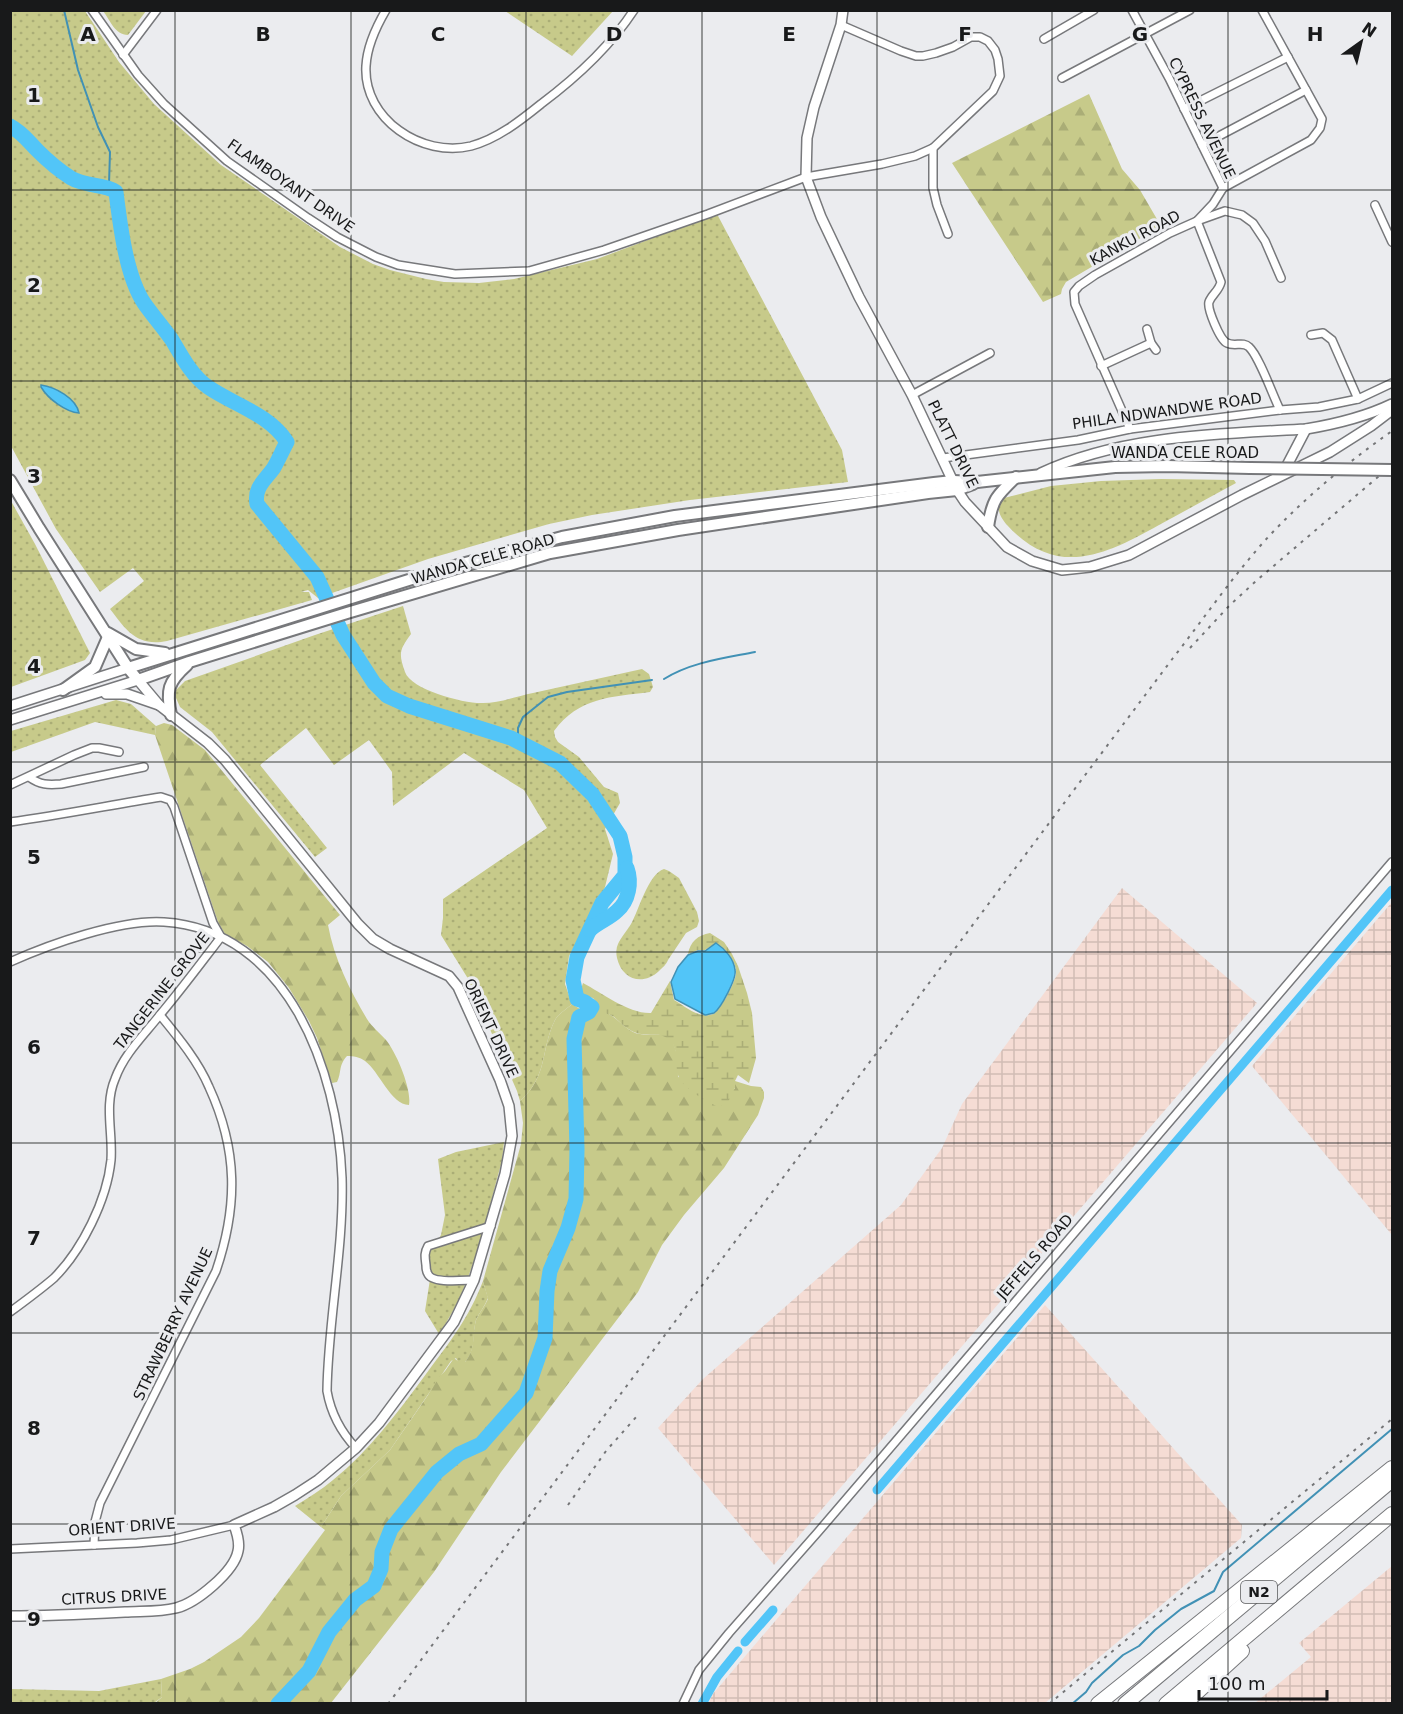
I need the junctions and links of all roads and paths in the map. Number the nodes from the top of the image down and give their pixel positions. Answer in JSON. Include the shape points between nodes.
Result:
{"nodes":[{"id":1,"x":92,"y":10,"type":"edge"},
{"id":2,"x":157,"y":10,"type":"edge"},
{"id":3,"x":386,"y":10,"type":"edge"},
{"id":4,"x":634,"y":10,"type":"edge"},
{"id":5,"x":843,"y":10,"type":"edge"},
{"id":6,"x":1094,"y":10,"type":"edge"},
{"id":7,"x":1132,"y":10,"type":"edge"},
{"id":8,"x":1190,"y":10,"type":"edge"},
{"id":9,"x":1262,"y":10,"type":"edge"},
{"id":10,"x":841,"y":25,"type":"junction"},
{"id":11,"x":1145,"y":34,"type":"junction"},
{"id":12,"x":1044,"y":39,"type":"dead end"},
{"id":13,"x":123,"y":55,"type":"junction"},
{"id":14,"x":1288,"y":57,"type":"junction"},
{"id":15,"x":1062,"y":78,"type":"dead end"},
{"id":16,"x":1306,"y":90,"type":"junction"},
{"id":17,"x":1185,"y":109,"type":"junction"},
{"id":18,"x":1202,"y":145,"type":"junction"},
{"id":19,"x":933,"y":148,"type":"junction"},
{"id":20,"x":806,"y":177,"type":"junction"},
{"id":21,"x":1223,"y":188,"type":"junction"},
{"id":22,"x":1375,"y":205,"type":"dead end"},
{"id":23,"x":1197,"y":221,"type":"junction"},
{"id":24,"x":948,"y":234,"type":"dead end"},
{"id":25,"x":1392,"y":242,"type":"edge"},
{"id":26,"x":1281,"y":278,"type":"dead end"},
{"id":27,"x":1147,"y":329,"type":"dead end"},
{"id":28,"x":1311,"y":335,"type":"dead end"},
{"id":29,"x":1151,"y":343,"type":"junction"},
{"id":30,"x":1156,"y":350,"type":"dead end"},
{"id":31,"x":990,"y":354,"type":"dead end"},
{"id":32,"x":1101,"y":366,"type":"junction"},
{"id":33,"x":1392,"y":383,"type":"edge"},
{"id":34,"x":912,"y":395,"type":"junction"},
{"id":35,"x":1358,"y":399,"type":"junction"},
{"id":36,"x":1392,"y":404,"type":"edge"},
{"id":37,"x":1280,"y":410,"type":"junction"},
{"id":38,"x":1392,"y":410,"type":"edge"},
{"id":39,"x":1130,"y":429,"type":"junction"},
{"id":40,"x":1306,"y":429,"type":"junction"},
{"id":41,"x":943,"y":458,"type":"junction"},
{"id":42,"x":1392,"y":470,"type":"edge"},
{"id":43,"x":1038,"y":474,"type":"junction"},
{"id":44,"x":1282,"y":475,"type":"junction"},
{"id":45,"x":1016,"y":477,"type":"junction"},
{"id":46,"x":10,"y":480,"type":"edge"},
{"id":47,"x":955,"y":486,"type":"junction"},
{"id":48,"x":988,"y":527,"type":"junction"},
{"id":49,"x":106,"y":634,"type":"junction"},
{"id":50,"x":174,"y":653,"type":"junction"},
{"id":51,"x":189,"y":662,"type":"junction"},
{"id":52,"x":128,"y":668,"type":"junction"},
{"id":53,"x":138,"y":680,"type":"junction"},
{"id":54,"x":63,"y":690,"type":"junction"},
{"id":55,"x":94,"y":694,"type":"junction"},
{"id":56,"x":159,"y":705,"type":"junction"},
{"id":57,"x":10,"y":706,"type":"edge"},
{"id":58,"x":171,"y":715,"type":"junction"},
{"id":59,"x":10,"y":720,"type":"edge"},
{"id":60,"x":119,"y":752,"type":"dead end"},
{"id":61,"x":144,"y":767,"type":"dead end"},
{"id":62,"x":29,"y":777,"type":"junction"},
{"id":63,"x":10,"y":785,"type":"edge"},
{"id":64,"x":10,"y":822,"type":"edge"},
{"id":65,"x":1392,"y":862,"type":"edge"},
{"id":66,"x":221,"y":937,"type":"junction"},
{"id":67,"x":10,"y":962,"type":"edge"},
{"id":68,"x":160,"y":1015,"type":"junction"},
{"id":69,"x":490,"y":1226,"type":"junction"},
{"id":70,"x":474,"y":1280,"type":"junction"},
{"id":71,"x":10,"y":1311,"type":"edge"},
{"id":72,"x":356,"y":1448,"type":"junction"},
{"id":73,"x":1392,"y":1467,"type":"edge"},
{"id":74,"x":1392,"y":1480,"type":"edge"},
{"id":75,"x":1392,"y":1514,"type":"edge"},
{"id":76,"x":234,"y":1525,"type":"junction"},
{"id":77,"x":94,"y":1545,"type":"junction"},
{"id":78,"x":10,"y":1549,"type":"edge"},
{"id":79,"x":1332,"y":1564,"type":"junction"},
{"id":80,"x":10,"y":1617,"type":"edge"},
{"id":81,"x":683,"y":1704,"type":"edge"},
{"id":82,"x":1098,"y":1704,"type":"edge"},
{"id":83,"x":1125,"y":1704,"type":"edge"},
{"id":84,"x":1166,"y":1704,"type":"edge"},
{"id":85,"x":1184,"y":1704,"type":"edge"}],
"edges":[{"from":1,"to":13,"type":"street","name":"FLAMBOYANT DRIVE"},
{"from":2,"to":13,"type":"street"},
{"from":3,"to":4,"type":"street","via":[[368,51],[368,86],[374,102],[395,128],[411,138],[429,145],[461,148],[516,124],[565,86],[603,50]]},
{"from":5,"to":10,"type":"street","name":"PLATT DRIVE"},
{"from":6,"to":12,"type":"street"},
{"from":7,"to":11,"type":"street","name":"CYPRESS AVENUE"},
{"from":8,"to":11,"type":"street"},
{"from":9,"to":14,"type":"street"},
{"from":10,"to":19,"type":"street","via":[[916,56],[936,53],[971,37],[980,37],[995,50],[1000,76],[993,91]]},
{"from":10,"to":20,"type":"street","name":"PLATT DRIVE","via":[[814,107],[807,138]]},
{"from":11,"to":15,"type":"street"},
{"from":11,"to":17,"type":"street","name":"CYPRESS AVENUE"},
{"from":13,"to":20,"type":"street","name":"FLAMBOYANT DRIVE","via":[[164,104],[227,161],[337,237],[376,257],[423,270],[455,274],[529,271],[604,250]]},
{"from":14,"to":16,"type":"street"},
{"from":14,"to":17,"type":"street"},
{"from":16,"to":18,"type":"street"},
{"from":16,"to":21,"type":"street","via":[[1322,119],[1311,140]]},
{"from":17,"to":18,"type":"street","name":"CYPRESS AVENUE"},
{"from":18,"to":21,"type":"street","name":"CYPRESS AVENUE"},
{"from":19,"to":20,"type":"street","name":"FLAMBOYANT DRIVE","via":[[882,164]]},
{"from":19,"to":24,"type":"street","via":[[933,188]]},
{"from":20,"to":34,"type":"street","name":"PLATT DRIVE","via":[[859,297]]},
{"from":21,"to":23,"type":"street","name":"CYPRESS AVENUE"},
{"from":22,"to":25,"type":"street"},
{"from":23,"to":26,"type":"street","name":"KANKU ROAD","via":[[1225,211],[1242,215],[1265,241]]},
{"from":23,"to":32,"type":"street","name":"KANKU ROAD","via":[[1095,275],[1074,292],[1075,304]]},
{"from":23,"to":37,"type":"street","via":[[1221,282],[1208,305],[1220,336],[1226,343],[1250,348]]},
{"from":27,"to":29,"type":"street"},
{"from":28,"to":35,"type":"street","via":[[1323,333],[1332,340]]},
{"from":29,"to":30,"type":"street"},
{"from":29,"to":32,"type":"street"},
{"from":31,"to":34,"type":"street"},
{"from":32,"to":39,"type":"street"},
{"from":33,"to":35,"type":"street","name":"PHILA NDWANDWE ROAD"},
{"from":34,"to":41,"type":"street","name":"PLATT DRIVE"},
{"from":35,"to":37,"type":"street","name":"PHILA NDWANDWE ROAD"},
{"from":36,"to":40,"type":"street","name":"PHILA NDWANDWE ROAD","via":[[1354,419]]},
{"from":37,"to":39,"type":"street","name":"PHILA NDWANDWE ROAD"},
{"from":38,"to":44,"type":"street","name":"PLATT DRIVE","via":[[1330,452]]},
{"from":39,"to":41,"type":"street","name":"PHILA NDWANDWE ROAD"},
{"from":40,"to":43,"type":"street","name":"PHILA NDWANDWE ROAD","via":[[1148,442],[1078,457]]},
{"from":40,"to":44,"type":"street"},
{"from":41,"to":47,"type":"street","name":"PLATT DRIVE"},
{"from":42,"to":43,"type":"main road","name":"WANDA CELE ROAD","bridge":true,"via":[[1167,466]]},
{"from":43,"to":45,"type":"main road","name":"WANDA CELE ROAD"},
{"from":44,"to":48,"type":"street","name":"PLATT DRIVE","via":[[1129,555],[1090,567],[1062,570],[1032,561],[1007,547]]},
{"from":45,"to":47,"type":"main road","name":"WANDA CELE ROAD"},
{"from":45,"to":48,"type":"main road","via":[[992,504]]},
{"from":46,"to":49,"type":"main road"},
{"from":47,"to":48,"type":"street","name":"PLATT DRIVE"},
{"from":47,"to":50,"type":"main road","name":"WANDA CELE ROAD","via":[[743,506],[616,526],[514,549]]},
{"from":47,"to":51,"type":"main road","name":"WANDA CELE ROAD","via":[[550,554]]},
{"from":49,"to":50,"type":"main road","via":[[136,649]]},
{"from":49,"to":52,"type":"main road"},
{"from":49,"to":54,"type":"main road","via":[[95,667]]},
{"from":50,"to":52,"type":"main road","name":"WANDA CELE ROAD"},
{"from":51,"to":53,"type":"main road","name":"WANDA CELE ROAD"},
{"from":51,"to":58,"type":"main road","via":[[171,684]]},
{"from":52,"to":53,"type":"main road"},
{"from":52,"to":54,"type":"street","name":"WANDA CELE ROAD"},
{"from":53,"to":55,"type":"street","name":"WANDA CELE ROAD"},
{"from":53,"to":56,"type":"street","name":"ORIENT DRIVE"},
{"from":54,"to":57,"type":"street","name":"WANDA CELE ROAD"},
{"from":55,"to":56,"type":"street","via":[[127,694]]},
{"from":55,"to":59,"type":"street","name":"WANDA CELE ROAD"},
{"from":56,"to":58,"type":"street","name":"ORIENT DRIVE"},
{"from":58,"to":69,"type":"street","name":"ORIENT DRIVE","via":[[225,760],[373,939],[449,976],[458,987],[509,1106],[512,1136]]},
{"from":60,"to":62,"type":"street","via":[[92,748]]},
{"from":61,"to":62,"type":"street","via":[[61,784],[42,784]]},
{"from":62,"to":63,"type":"street"},
{"from":64,"to":66,"type":"street","via":[[161,797],[170,800]]},
{"from":65,"to":81,"type":"street","name":"JEFFELS ROAD","via":[[729,1633],[699,1670]]},
{"from":66,"to":67,"type":"street","via":[[163,922],[129,925],[66,941]]},
{"from":66,"to":68,"type":"street","name":"TANGERINE GROVE"},
{"from":66,"to":72,"type":"street","via":[[256,959],[287,994],[312,1041],[333,1105],[342,1176],[342,1219],[327,1391],[338,1427]]},
{"from":68,"to":71,"type":"street","name":"TANGERINE GROVE","via":[[132,1048],[114,1080],[110,1101],[111,1160],[104,1191],[83,1238],[55,1276]]},
{"from":68,"to":77,"type":"street","name":"STRAWBERRY AVENUE","via":[[209,1086],[226,1131],[232,1176],[231,1210],[216,1271],[100,1503]]},
{"from":69,"to":70,"type":"street","name":"ORIENT DRIVE"},
{"from":69,"to":70,"type":"street","via":[[428,1246],[424,1255],[431,1278]]},
{"from":70,"to":72,"type":"street","name":"ORIENT DRIVE","via":[[454,1322]]},
{"from":72,"to":76,"type":"street","name":"ORIENT DRIVE","via":[[295,1495]]},
{"from":73,"to":82,"type":"highway"},
{"from":74,"to":83,"type":"highway","number":"N2"},
{"from":75,"to":79,"type":"highway","number":"N2"},
{"from":76,"to":77,"type":"street","name":"ORIENT DRIVE","via":[[171,1540]]},
{"from":76,"to":80,"type":"street","name":"CITRUS DRIVE","via":[[237,1558],[209,1590],[189,1604],[175,1609]]},
{"from":77,"to":78,"type":"street","name":"ORIENT DRIVE"},
{"from":79,"to":84,"type":"highway","number":"N2"},
{"from":79,"to":85,"type":"highway"}]}
